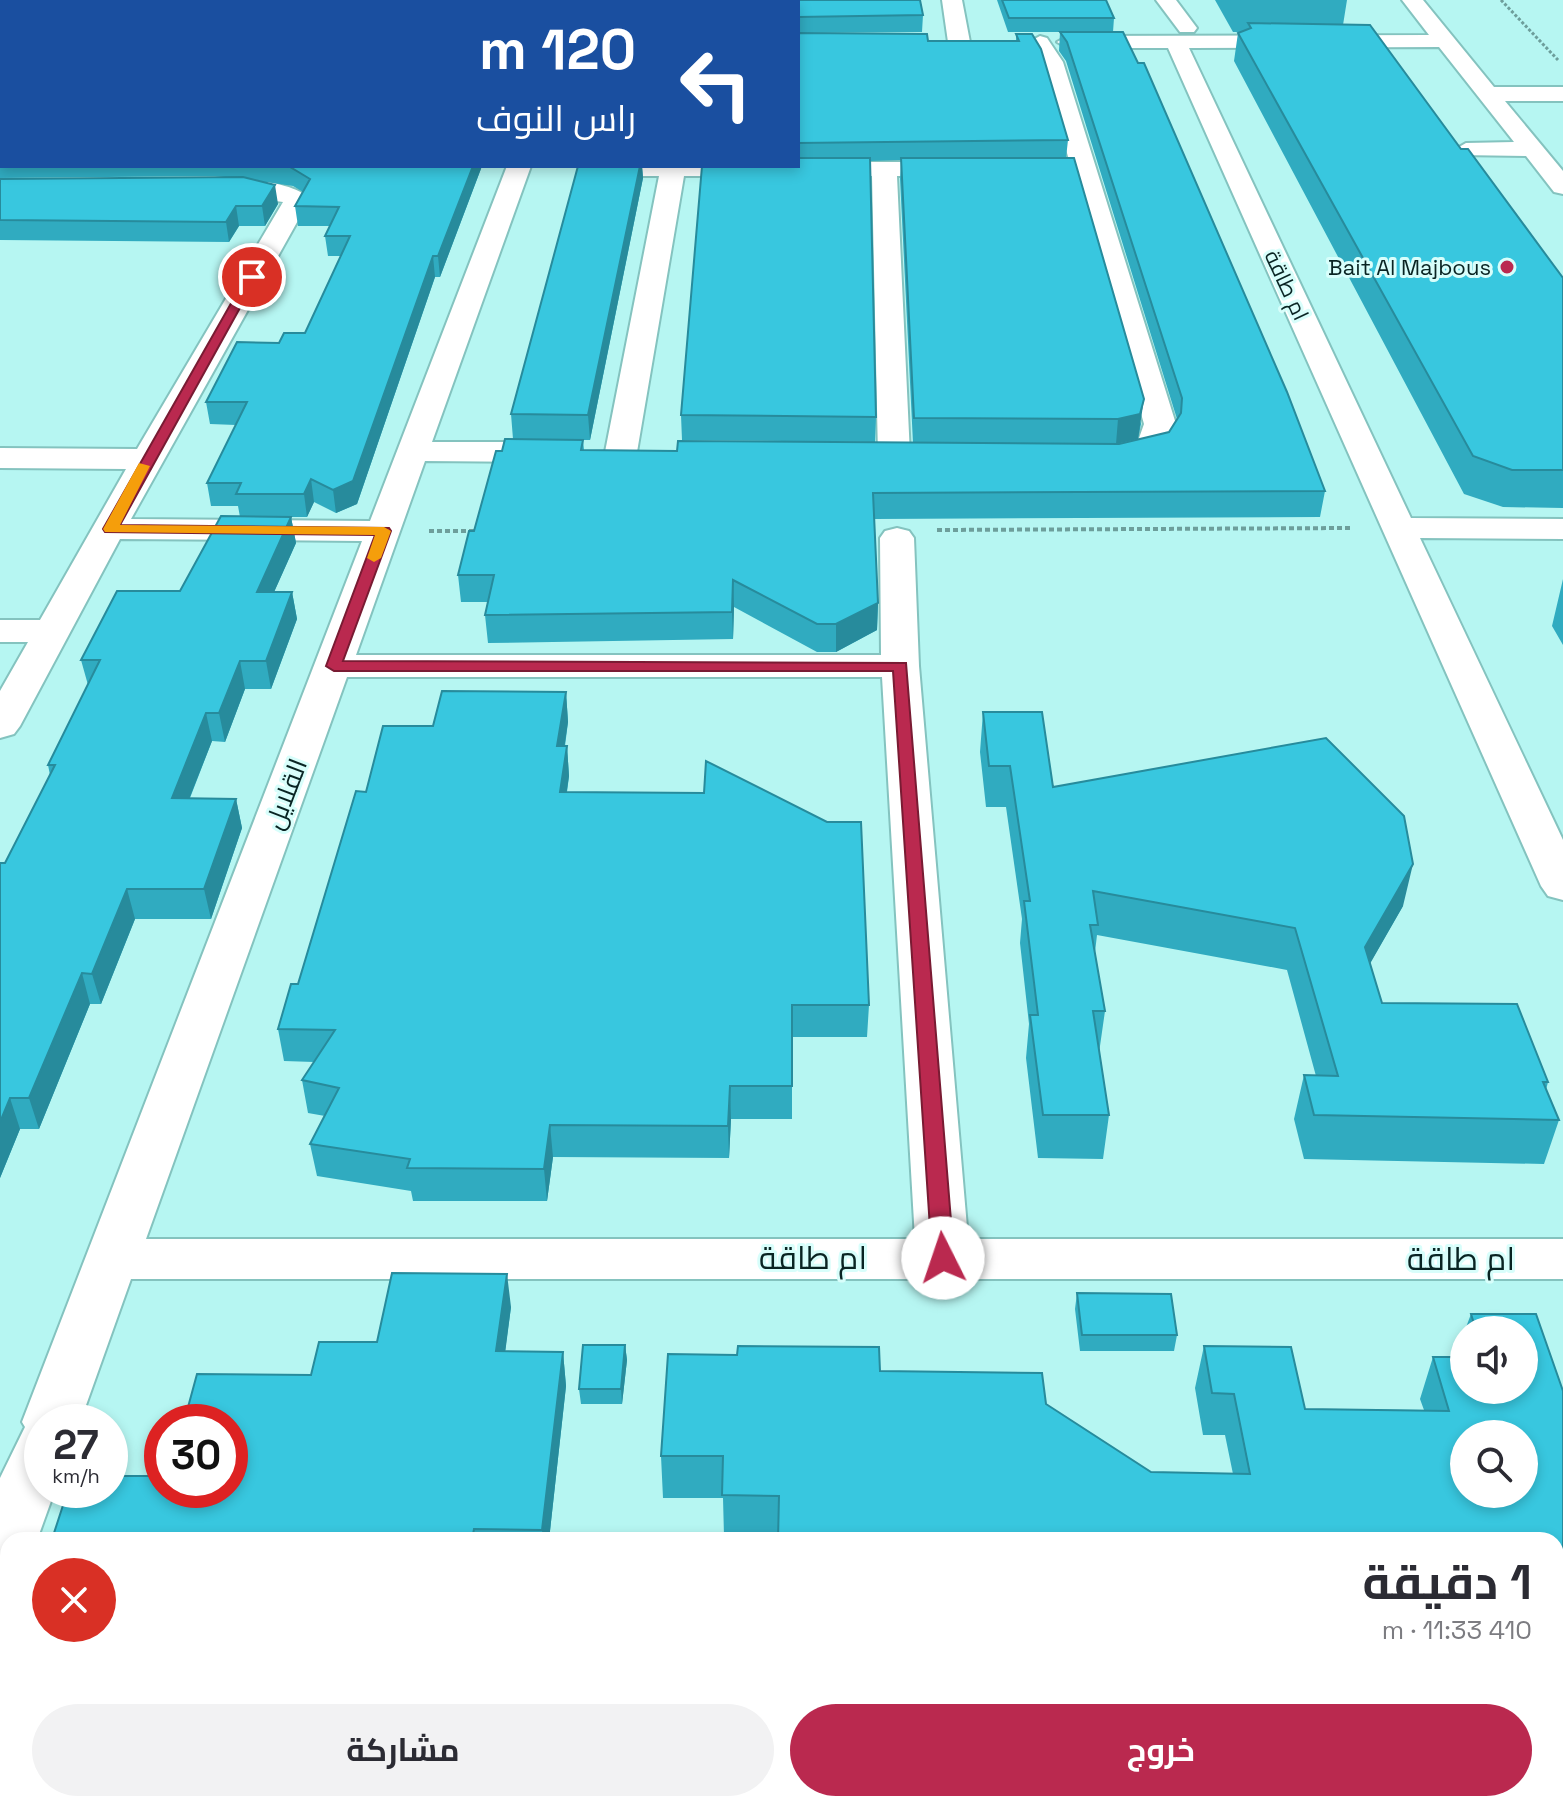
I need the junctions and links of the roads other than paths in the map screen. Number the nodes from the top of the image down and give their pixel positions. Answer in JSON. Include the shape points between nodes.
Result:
{"nodes":[{"id":1,"x":952,"y":0,"type":"edge"},
{"id":2,"x":1166,"y":0,"type":"edge"},
{"id":3,"x":1412,"y":0,"type":"edge"},
{"id":4,"x":1181,"y":35,"type":"junction"},
{"id":5,"x":1446,"y":41,"type":"junction"},
{"id":6,"x":986,"y":42,"type":"edge"},
{"id":7,"x":1013,"y":42,"type":"edge"},
{"id":8,"x":1049,"y":48,"type":"junction"},
{"id":9,"x":1489,"y":94,"type":"junction"},
{"id":10,"x":1563,"y":94,"type":"edge"},
{"id":11,"x":1533,"y":149,"type":"junction"},
{"id":12,"x":1466,"y":150,"type":"edge"},
{"id":13,"x":518,"y":168,"type":"edge"},
{"id":14,"x":619,"y":169,"type":"edge"},
{"id":15,"x":673,"y":169,"type":"junction"},
{"id":16,"x":884,"y":169,"type":"junction"},
{"id":17,"x":991,"y":169,"type":"edge"},
{"id":18,"x":1053,"y":169,"type":"edge"},
{"id":19,"x":1083,"y":169,"type":"junction"},
{"id":20,"x":200,"y":186,"type":"edge"},
{"id":21,"x":1563,"y":187,"type":"edge"},
{"id":22,"x":414,"y":451,"type":"junction"},
{"id":23,"x":894,"y":455,"type":"edge"},
{"id":24,"x":1084,"y":457,"type":"edge"},
{"id":25,"x":0,"y":458,"type":"edge"},
{"id":26,"x":147,"y":459,"type":"junction"},
{"id":27,"x":1398,"y":528,"type":"junction"},
{"id":28,"x":110,"y":529,"type":"junction"},
{"id":29,"x":1563,"y":529,"type":"edge"},
{"id":30,"x":384,"y":531,"type":"junction"},
{"id":31,"x":897,"y":538,"type":"dead end"},
{"id":32,"x":0,"y":631,"type":"edge"},
{"id":33,"x":54,"y":631,"type":"junction"},
{"id":34,"x":334,"y":666,"type":"junction"},
{"id":35,"x":900,"y":666,"type":"junction"},
{"id":36,"x":0,"y":726,"type":"edge"},
{"id":37,"x":1563,"y":886,"type":"edge"},
{"id":38,"x":943,"y":1258,"type":"junction"},
{"id":39,"x":112,"y":1259,"type":"junction"},
{"id":40,"x":1563,"y":1259,"type":"edge"},
{"id":41,"x":58,"y":1404,"type":"edge"},
{"id":42,"x":24,"y":1493,"type":"edge"},
{"id":43,"x":9,"y":1532,"type":"edge"}],
"edges":[{"from":1,"to":6,"type":"street","via":[[952,42]]},
{"from":2,"to":4,"type":"street","name":"ام طاقة"},
{"from":3,"to":5,"type":"street"},
{"from":4,"to":5,"type":"street"},
{"from":4,"to":8,"type":"street"},
{"from":4,"to":27,"type":"street","name":"ام طاقة"},
{"from":5,"to":9,"type":"street"},
{"from":7,"to":8,"type":"street"},
{"from":8,"to":19,"type":"street"},
{"from":9,"to":10,"type":"street"},
{"from":9,"to":11,"type":"street"},
{"from":11,"to":12,"type":"street"},
{"from":11,"to":21,"type":"street"},
{"from":13,"to":22,"type":"street","name":"القلايل"},
{"from":14,"to":15,"type":"street"},
{"from":15,"to":16,"type":"street"},
{"from":15,"to":22,"type":"street","via":[[636,452]]},
{"from":16,"to":17,"type":"street"},
{"from":16,"to":23,"type":"street"},
{"from":18,"to":19,"type":"street"},
{"from":19,"to":24,"type":"street","via":[[1160,424],[1152,449]]},
{"from":20,"to":26,"type":"street","via":[[247,186],[297,199]]},
{"from":22,"to":30,"type":"street","name":"القلايل"},
{"from":25,"to":26,"type":"street"},
{"from":26,"to":28,"type":"street"},
{"from":27,"to":29,"type":"street"},
{"from":27,"to":37,"type":"street","name":"ام طاقة"},
{"from":28,"to":30,"type":"street"},
{"from":28,"to":33,"type":"street"},
{"from":30,"to":34,"type":"street","name":"القلايل"},
{"from":31,"to":35,"type":"street"},
{"from":32,"to":33,"type":"street"},
{"from":33,"to":36,"type":"street"},
{"from":34,"to":35,"type":"street"},
{"from":34,"to":39,"type":"street","name":"القلايل"},
{"from":35,"to":38,"type":"street"},
{"from":38,"to":39,"type":"street","name":"ام طاقة"},
{"from":38,"to":40,"type":"street","name":"ام طاقة"},
{"from":39,"to":41,"type":"street","name":"القلايل"},
{"from":42,"to":43,"type":"street"}]}
